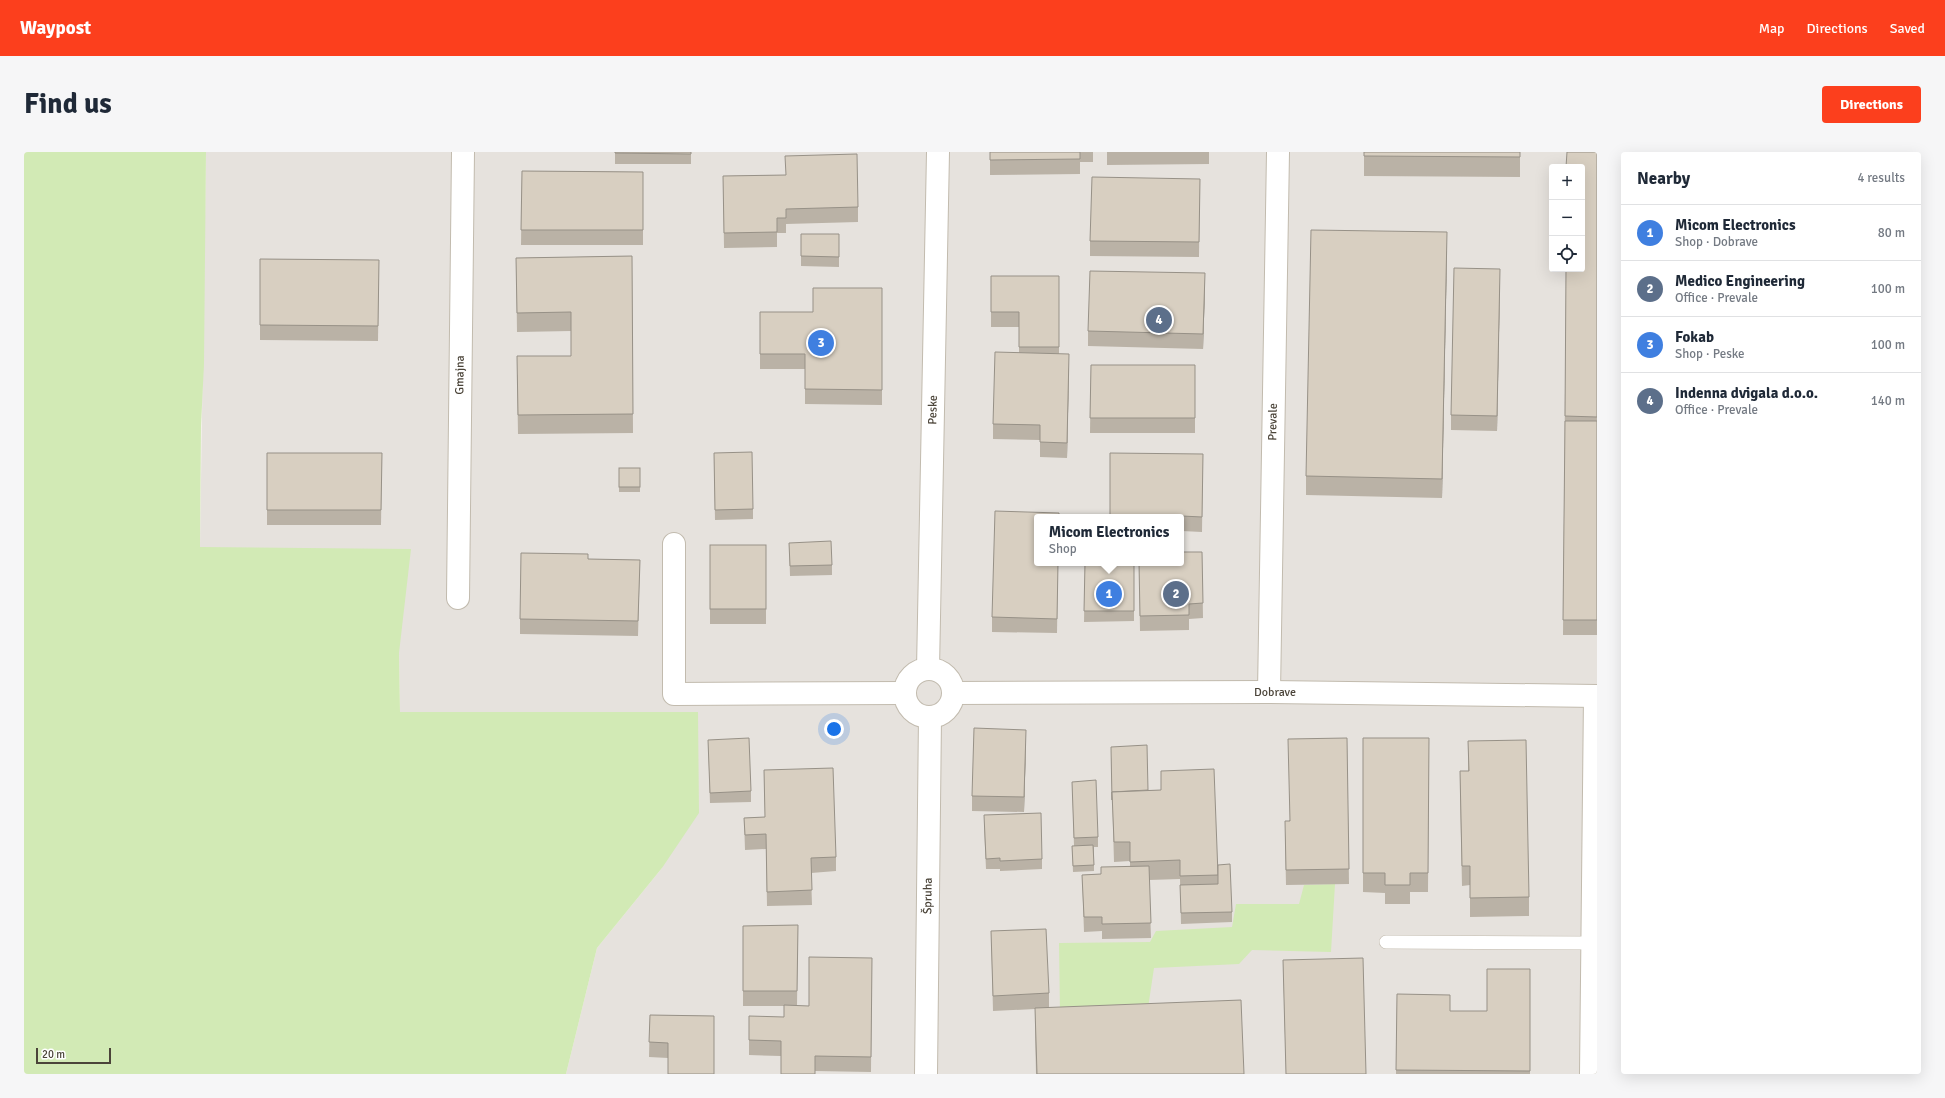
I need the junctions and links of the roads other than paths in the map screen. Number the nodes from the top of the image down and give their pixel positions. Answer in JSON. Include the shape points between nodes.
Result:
{"nodes":[{"id":1,"x":463,"y":152,"type":"edge"},
{"id":2,"x":938,"y":152,"type":"edge"},
{"id":3,"x":1278,"y":152,"type":"edge"},
{"id":4,"x":674,"y":544,"type":"dead end"},
{"id":5,"x":458,"y":598,"type":"dead end"},
{"id":6,"x":928,"y":669,"type":"junction"},
{"id":7,"x":1269,"y":692,"type":"junction"},
{"id":8,"x":954,"y":693,"type":"junction"},
{"id":9,"x":904,"y":694,"type":"junction"},
{"id":10,"x":1596,"y":696,"type":"edge"},
{"id":11,"x":930,"y":718,"type":"junction"},
{"id":12,"x":1386,"y":942,"type":"dead end"},
{"id":13,"x":1592,"y":943,"type":"junction"},
{"id":14,"x":926,"y":1074,"type":"edge"},
{"id":15,"x":1591,"y":1074,"type":"edge"}],
"edges":[{"from":1,"to":5,"type":"street","name":"Gmajna"},
{"from":2,"to":6,"type":"street","name":"Peske"},
{"from":3,"to":7,"type":"street","name":"Prevale"},
{"from":4,"to":9,"type":"street","via":[[674,694]]},
{"from":6,"to":8,"type":"street","via":[[943,673],[952,685]]},
{"from":6,"to":9,"type":"street","via":[[914,674],[909,679]]},
{"from":7,"to":8,"type":"street","name":"Dobrave"},
{"from":7,"to":10,"type":"street","name":"Dobrave"},
{"from":8,"to":11,"type":"street","via":[[953,700],[944,712]]},
{"from":9,"to":11,"type":"street","via":[[910,708]]},
{"from":10,"to":13,"type":"street"},
{"from":11,"to":14,"type":"street","name":"Špruha"},
{"from":12,"to":13,"type":"lane"},
{"from":13,"to":15,"type":"street"}]}
